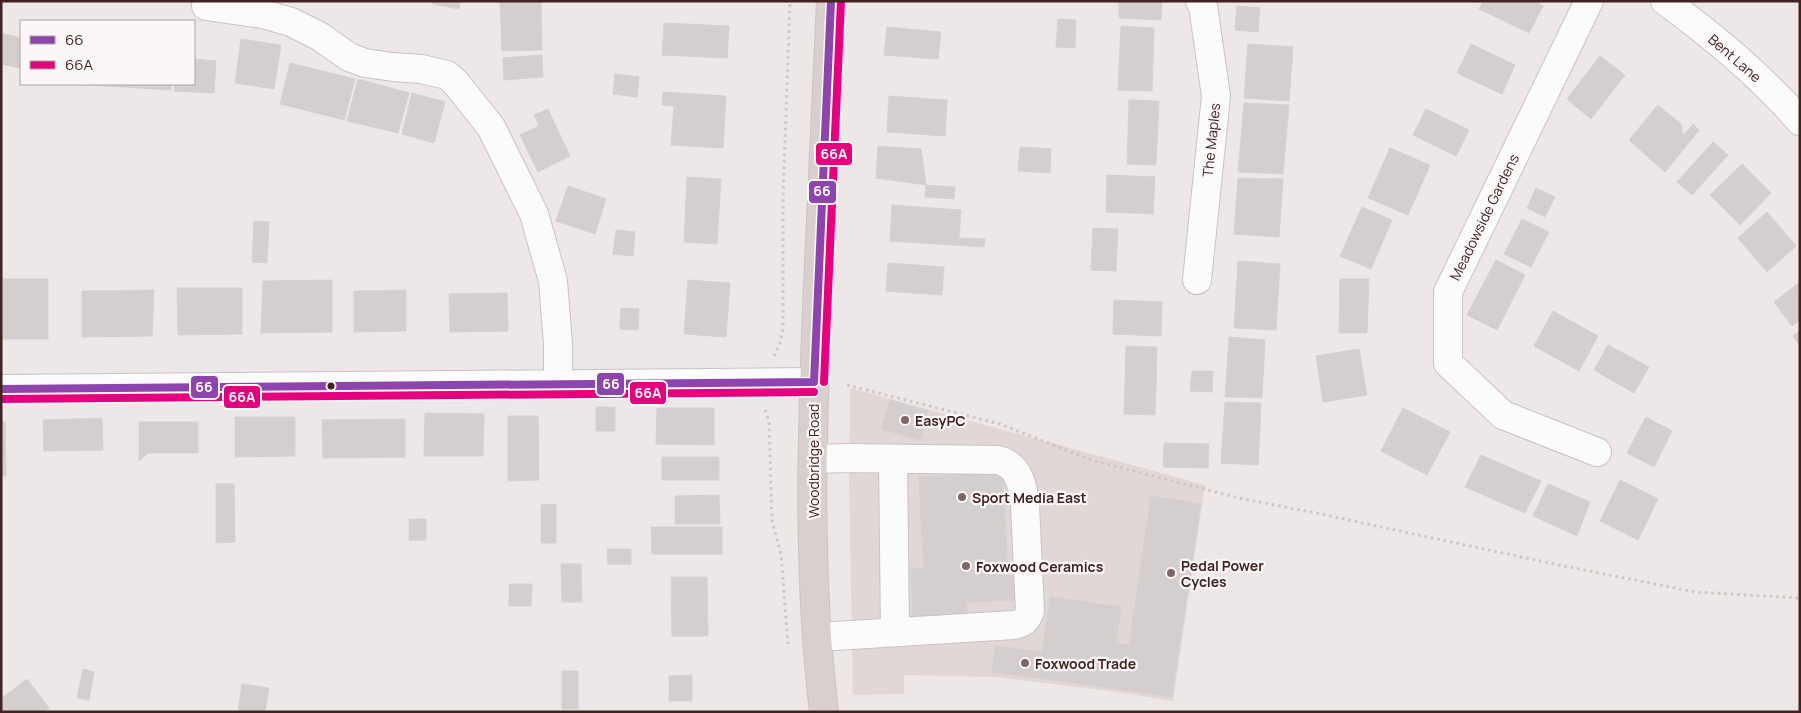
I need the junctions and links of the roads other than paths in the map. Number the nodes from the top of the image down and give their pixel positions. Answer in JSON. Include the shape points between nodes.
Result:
{"nodes":[{"id":1,"x":831,"y":1,"type":"edge"},
{"id":2,"x":1200,"y":1,"type":"edge"},
{"id":3,"x":1590,"y":1,"type":"edge"},
{"id":4,"x":1665,"y":1,"type":"edge"},
{"id":5,"x":206,"y":6,"type":"dead end"},
{"id":6,"x":1800,"y":121,"type":"edge"},
{"id":7,"x":1197,"y":280,"type":"dead end"},
{"id":8,"x":814,"y":382,"type":"junction"},
{"id":9,"x":558,"y":384,"type":"junction"},
{"id":10,"x":1,"y":389,"type":"edge"},
{"id":11,"x":1597,"y":452,"type":"dead end"},
{"id":12,"x":893,"y":458,"type":"junction"},
{"id":13,"x":812,"y":459,"type":"junction"},
{"id":14,"x":895,"y":632,"type":"junction"},
{"id":15,"x":818,"y":638,"type":"junction"},
{"id":16,"x":824,"y":712,"type":"edge"}],
"edges":[{"from":1,"to":8,"type":"main road","name":"Woodbridge Road"},
{"from":2,"to":7,"type":"street","name":"The Maples","via":[[1216,96]]},
{"from":3,"to":11,"type":"street","name":"Meadowside Gardens","via":[[1448,292],[1448,364],[1503,415]]},
{"from":4,"to":6,"type":"street","name":"Bent Lane","via":[[1750,70]]},
{"from":5,"to":9,"type":"street","via":[[263,14],[291,22],[349,57],[448,75],[455,82],[491,127],[534,214],[554,281]]},
{"from":8,"to":9,"type":"street"},
{"from":8,"to":13,"type":"main road","name":"Woodbridge Road"},
{"from":9,"to":10,"type":"street"},
{"from":12,"to":13,"type":"street"},
{"from":12,"to":14,"type":"street"},
{"from":12,"to":14,"type":"street","via":[[998,460],[1006,462],[1014,470],[1021,480],[1025,505],[1030,611],[1022,623],[1014,625]]},
{"from":13,"to":15,"type":"main road","name":"Woodbridge Road"},
{"from":14,"to":15,"type":"street"},
{"from":15,"to":16,"type":"main road","name":"Woodbridge Road"}]}
